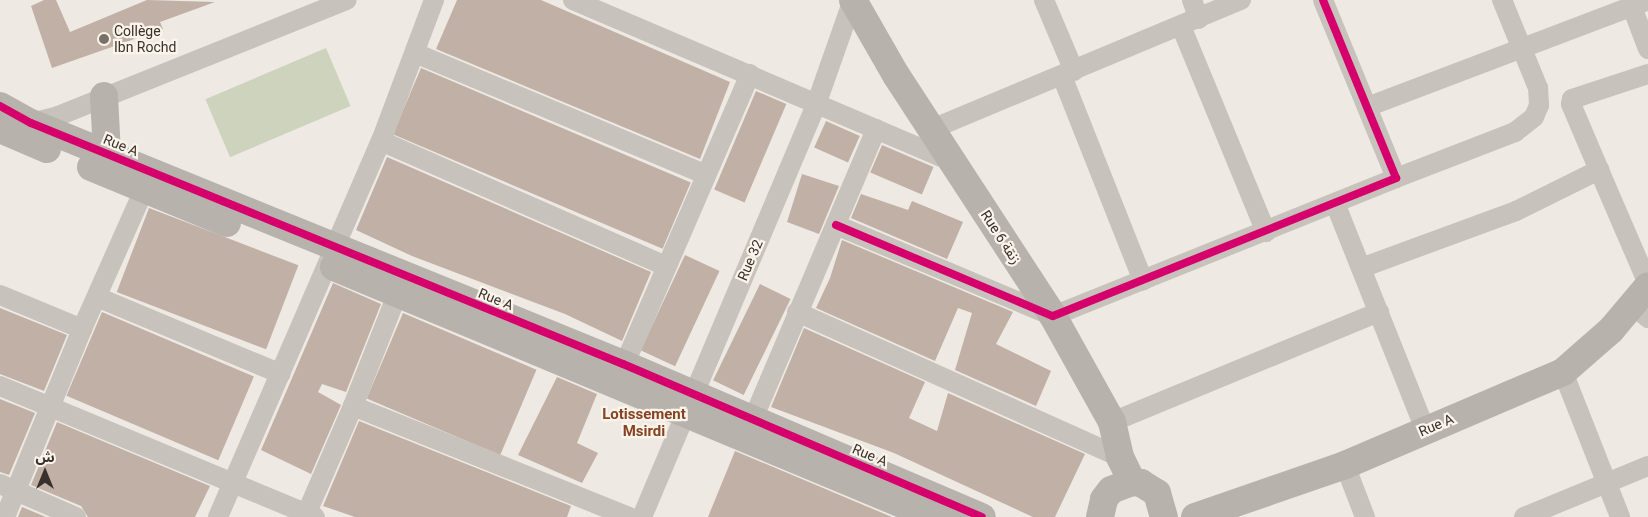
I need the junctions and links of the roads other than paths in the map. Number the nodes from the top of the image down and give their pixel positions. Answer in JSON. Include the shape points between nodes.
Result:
{"nodes":[{"id":1,"x":347,"y":0,"type":"edge"},
{"id":2,"x":434,"y":0,"type":"edge"},
{"id":3,"x":573,"y":0,"type":"edge"},
{"id":4,"x":853,"y":0,"type":"edge"},
{"id":5,"x":1044,"y":0,"type":"edge"},
{"id":6,"x":1192,"y":0,"type":"edge"},
{"id":7,"x":1241,"y":0,"type":"edge"},
{"id":8,"x":1323,"y":0,"type":"edge"},
{"id":9,"x":1502,"y":0,"type":"edge"},
{"id":10,"x":1626,"y":5,"type":"edge"},
{"id":11,"x":1190,"y":22,"type":"junction"},
{"id":12,"x":1520,"y":49,"type":"junction"},
{"id":13,"x":1648,"y":49,"type":"edge"},
{"id":14,"x":415,"y":53,"type":"junction"},
{"id":15,"x":1068,"y":73,"type":"junction"},
{"id":16,"x":750,"y":74,"type":"junction"},
{"id":17,"x":1648,"y":74,"type":"edge"},
{"id":18,"x":104,"y":96,"type":"junction"},
{"id":19,"x":817,"y":102,"type":"junction"},
{"id":20,"x":0,"y":106,"type":"edge"},
{"id":21,"x":1367,"y":107,"type":"junction"},
{"id":22,"x":32,"y":123,"type":"junction"},
{"id":23,"x":0,"y":128,"type":"edge"},
{"id":24,"x":876,"y":129,"type":"junction"},
{"id":25,"x":932,"y":129,"type":"junction"},
{"id":26,"x":381,"y":142,"type":"junction"},
{"id":27,"x":107,"y":154,"type":"junction"},
{"id":28,"x":952,"y":162,"type":"junction"},
{"id":29,"x":1599,"y":170,"type":"junction"},
{"id":30,"x":704,"y":174,"type":"junction"},
{"id":31,"x":1396,"y":178,"type":"junction"},
{"id":32,"x":148,"y":180,"type":"junction"},
{"id":33,"x":1335,"y":203,"type":"junction"},
{"id":34,"x":836,"y":225,"type":"junction"},
{"id":35,"x":1266,"y":232,"type":"junction"},
{"id":36,"x":331,"y":255,"type":"junction"},
{"id":37,"x":666,"y":266,"type":"junction"},
{"id":38,"x":1361,"y":268,"type":"junction"},
{"id":39,"x":1143,"y":281,"type":"junction"},
{"id":40,"x":402,"y":283,"type":"junction"},
{"id":41,"x":0,"y":295,"type":"edge"},
{"id":42,"x":97,"y":297,"type":"junction"},
{"id":43,"x":1644,"y":298,"type":"edge"},
{"id":44,"x":797,"y":312,"type":"junction"},
{"id":45,"x":1379,"y":312,"type":"junction"},
{"id":46,"x":1053,"y":316,"type":"junction"},
{"id":47,"x":82,"y":329,"type":"junction"},
{"id":48,"x":1563,"y":372,"type":"junction"},
{"id":49,"x":281,"y":374,"type":"junction"},
{"id":50,"x":620,"y":374,"type":"junction"},
{"id":51,"x":0,"y":386,"type":"edge"},
{"id":52,"x":690,"y":404,"type":"junction"},
{"id":53,"x":353,"y":406,"type":"junction"},
{"id":54,"x":52,"y":408,"type":"junction"},
{"id":55,"x":1112,"y":422,"type":"junction"},
{"id":56,"x":749,"y":428,"type":"junction"},
{"id":57,"x":1425,"y":429,"type":"junction"},
{"id":58,"x":1120,"y":457,"type":"junction"},
{"id":59,"x":1345,"y":465,"type":"junction"},
{"id":60,"x":1648,"y":466,"type":"edge"},
{"id":61,"x":232,"y":482,"type":"junction"},
{"id":62,"x":1132,"y":482,"type":"junction"},
{"id":63,"x":1606,"y":483,"type":"junction"},
{"id":64,"x":9,"y":487,"type":"edge"},
{"id":65,"x":889,"y":487,"type":"junction"},
{"id":66,"x":309,"y":516,"type":"edge"},
{"id":67,"x":6,"y":517,"type":"edge"},
{"id":68,"x":76,"y":517,"type":"edge"},
{"id":69,"x":218,"y":517,"type":"edge"},
{"id":70,"x":629,"y":517,"type":"edge"},
{"id":71,"x":642,"y":517,"type":"edge"},
{"id":72,"x":933,"y":517,"type":"edge"},
{"id":73,"x":982,"y":517,"type":"edge"},
{"id":74,"x":1100,"y":517,"type":"edge"},
{"id":75,"x":1164,"y":517,"type":"edge"},
{"id":76,"x":1195,"y":517,"type":"edge"},
{"id":77,"x":1365,"y":517,"type":"edge"},
{"id":78,"x":1524,"y":517,"type":"edge"},
{"id":79,"x":1620,"y":517,"type":"edge"}],
"edges":[{"from":1,"to":18,"type":"street"},
{"from":2,"to":14,"type":"street"},
{"from":3,"to":16,"type":"street"},
{"from":4,"to":19,"type":"street","name":"Rue 32"},
{"from":4,"to":25,"type":"street","name":"Rue 6 زنقة"},
{"from":5,"to":15,"type":"street"},
{"from":6,"to":11,"type":"street"},
{"from":7,"to":11,"type":"street"},
{"from":8,"to":21,"type":"street"},
{"from":9,"to":12,"type":"street"},
{"from":10,"to":12,"type":"street"},
{"from":10,"to":13,"type":"street"},
{"from":11,"to":15,"type":"street"},
{"from":11,"to":35,"type":"street"},
{"from":12,"to":21,"type":"street"},
{"from":12,"to":31,"type":"street","via":[[1540,97],[1534,117],[1525,126]]},
{"from":14,"to":26,"type":"street"},
{"from":14,"to":30,"type":"street"},
{"from":15,"to":25,"type":"street"},
{"from":15,"to":39,"type":"street"},
{"from":16,"to":19,"type":"street"},
{"from":16,"to":30,"type":"street"},
{"from":17,"to":29,"type":"street","via":[[1572,99],[1571,104]]},
{"from":18,"to":22,"type":"street"},
{"from":18,"to":27,"type":"street"},
{"from":19,"to":24,"type":"street"},
{"from":19,"to":52,"type":"street","name":"Rue 32"},
{"from":20,"to":22,"type":"street","name":"Rue A"},
{"from":21,"to":31,"type":"street"},
{"from":22,"to":23,"type":"street"},
{"from":22,"to":27,"type":"street","name":"Rue A"},
{"from":23,"to":32,"type":"street","name":"Rue A"},
{"from":24,"to":28,"type":"street"},
{"from":24,"to":34,"type":"street"},
{"from":25,"to":28,"type":"street","name":"Rue 6 زنقة"},
{"from":26,"to":36,"type":"street"},
{"from":26,"to":37,"type":"street"},
{"from":27,"to":32,"type":"street","name":"Rue A"},
{"from":28,"to":46,"type":"street","name":"Rue 6 زنقة"},
{"from":29,"to":38,"type":"street","via":[[1516,211]]},
{"from":29,"to":43,"type":"street"},
{"from":30,"to":37,"type":"street"},
{"from":31,"to":33,"type":"street"},
{"from":32,"to":36,"type":"street","name":"Rue A"},
{"from":32,"to":42,"type":"street"},
{"from":33,"to":35,"type":"street"},
{"from":33,"to":38,"type":"street"},
{"from":34,"to":44,"type":"street"},
{"from":34,"to":46,"type":"street"},
{"from":35,"to":39,"type":"street"},
{"from":36,"to":40,"type":"street","name":"Rue A"},
{"from":36,"to":49,"type":"street"},
{"from":37,"to":50,"type":"street"},
{"from":38,"to":45,"type":"street"},
{"from":39,"to":46,"type":"street"},
{"from":40,"to":50,"type":"street","name":"Rue A"},
{"from":40,"to":53,"type":"street"},
{"from":41,"to":47,"type":"street"},
{"from":42,"to":47,"type":"street"},
{"from":42,"to":49,"type":"street"},
{"from":43,"to":48,"type":"street","name":"Rue A"},
{"from":44,"to":56,"type":"street"},
{"from":44,"to":58,"type":"street"},
{"from":45,"to":55,"type":"street"},
{"from":45,"to":57,"type":"street"},
{"from":46,"to":55,"type":"street","name":"Rue 6 زنقة"},
{"from":47,"to":54,"type":"street"},
{"from":48,"to":57,"type":"street","name":"Rue A"},
{"from":48,"to":63,"type":"street"},
{"from":49,"to":61,"type":"street"},
{"from":50,"to":52,"type":"street","name":"Rue A"},
{"from":51,"to":54,"type":"street"},
{"from":52,"to":56,"type":"street","name":"Rue A"},
{"from":52,"to":71,"type":"street","name":"Rue 32"},
{"from":53,"to":66,"type":"street"},
{"from":53,"to":70,"type":"street"},
{"from":54,"to":61,"type":"street"},
{"from":54,"to":64,"type":"street"},
{"from":55,"to":58,"type":"street","name":"Rue 6 زنقة"},
{"from":56,"to":65,"type":"street","name":"Rue A"},
{"from":57,"to":59,"type":"street","name":"Rue A"},
{"from":58,"to":62,"type":"street","name":"Rue 6 زنقة"},
{"from":59,"to":76,"type":"street","name":"Rue A"},
{"from":59,"to":77,"type":"street"},
{"from":60,"to":63,"type":"street"},
{"from":61,"to":66,"type":"street"},
{"from":61,"to":69,"type":"street"},
{"from":62,"to":74,"type":"street","via":[[1111,490],[1104,498]]},
{"from":62,"to":75,"type":"street","via":[[1141,483],[1157,494]]},
{"from":63,"to":78,"type":"street"},
{"from":63,"to":79,"type":"street"},
{"from":64,"to":67,"type":"street"},
{"from":64,"to":68,"type":"street"},
{"from":65,"to":72,"type":"street","name":"Rue A"},
{"from":65,"to":73,"type":"street","name":"Rue A"}]}
